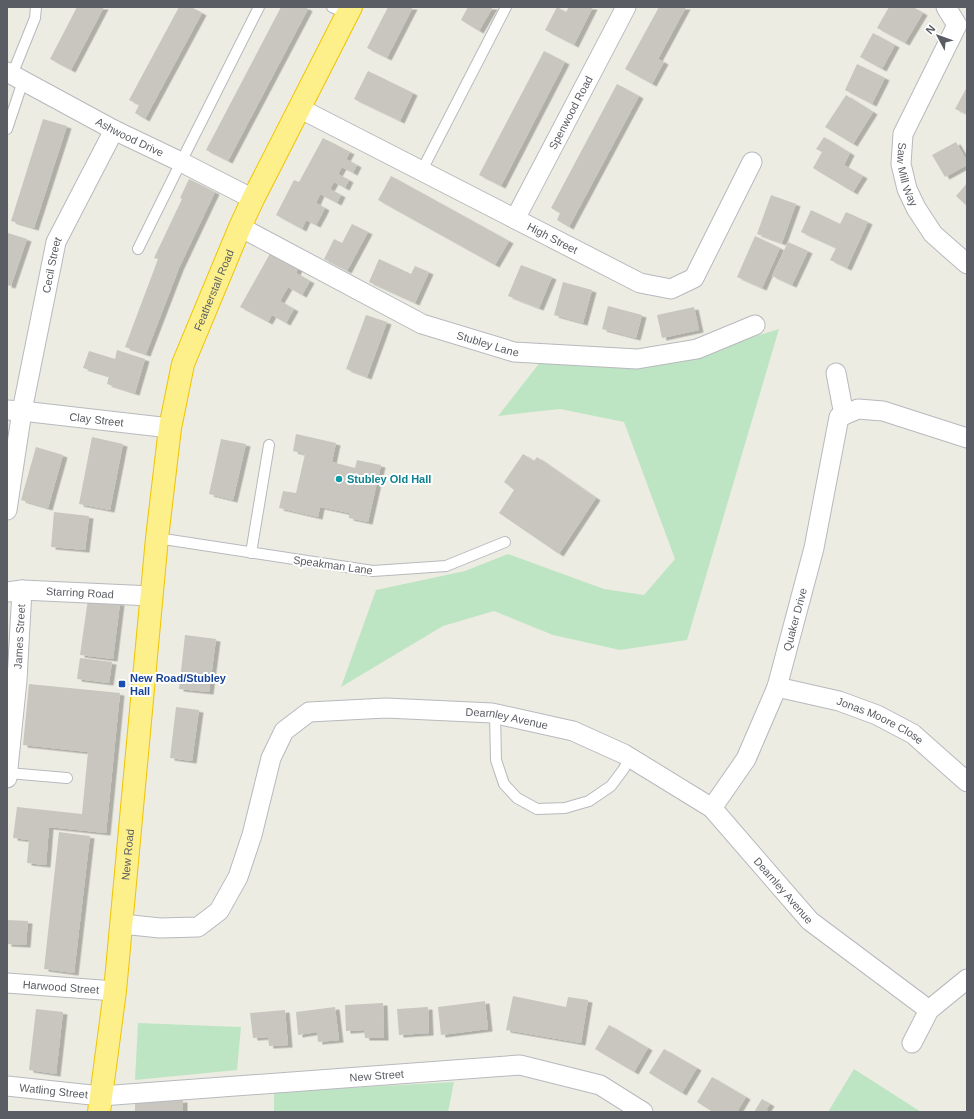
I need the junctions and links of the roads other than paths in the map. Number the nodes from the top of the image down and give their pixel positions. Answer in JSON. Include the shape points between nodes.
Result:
{"nodes":[{"id":1,"x":36,"y":7,"type":"edge"},
{"id":2,"x":259,"y":7,"type":"edge"},
{"id":3,"x":506,"y":7,"type":"edge"},
{"id":4,"x":626,"y":7,"type":"edge"},
{"id":5,"x":946,"y":7,"type":"edge"},
{"id":6,"x":343,"y":9,"type":"edge"},
{"id":7,"x":962,"y":25,"type":"edge"},
{"id":8,"x":14,"y":76,"type":"edge"},
{"id":9,"x":299,"y":108,"type":"junction"},
{"id":10,"x":7,"y":130,"type":"edge"},
{"id":11,"x":114,"y":130,"type":"junction"},
{"id":12,"x":181,"y":162,"type":"junction"},
{"id":13,"x":752,"y":162,"type":"dead end"},
{"id":14,"x":421,"y":172,"type":"junction"},
{"id":15,"x":253,"y":199,"type":"junction"},
{"id":16,"x":515,"y":219,"type":"junction"},
{"id":17,"x":240,"y":227,"type":"junction"},
{"id":18,"x":138,"y":249,"type":"dead end"},
{"id":19,"x":967,"y":264,"type":"edge"},
{"id":20,"x":755,"y":325,"type":"dead end"},
{"id":21,"x":836,"y":373,"type":"dead end"},
{"id":22,"x":15,"y":411,"type":"edge"},
{"id":23,"x":842,"y":416,"type":"junction"},
{"id":24,"x":170,"y":428,"type":"junction"},
{"id":25,"x":967,"y":438,"type":"edge"},
{"id":26,"x":269,"y":445,"type":"dead end"},
{"id":27,"x":7,"y":510,"type":"edge"},
{"id":28,"x":157,"y":538,"type":"junction"},
{"id":29,"x":506,"y":542,"type":"dead end"},
{"id":30,"x":251,"y":553,"type":"junction"},
{"id":31,"x":14,"y":591,"type":"edge"},
{"id":32,"x":152,"y":596,"type":"junction"},
{"id":33,"x":777,"y":687,"type":"junction"},
{"id":34,"x":495,"y":714,"type":"junction"},
{"id":35,"x":630,"y":758,"type":"junction"},
{"id":36,"x":7,"y":773,"type":"edge"},
{"id":37,"x":7,"y":778,"type":"edge"},
{"id":38,"x":67,"y":778,"type":"dead end"},
{"id":39,"x":967,"y":782,"type":"edge"},
{"id":40,"x":712,"y":808,"type":"junction"},
{"id":41,"x":122,"y":924,"type":"junction"},
{"id":42,"x":967,"y":980,"type":"edge"},
{"id":43,"x":7,"y":983,"type":"edge"},
{"id":44,"x":115,"y":990,"type":"junction"},
{"id":45,"x":929,"y":1010,"type":"junction"},
{"id":46,"x":912,"y":1043,"type":"dead end"},
{"id":47,"x":7,"y":1086,"type":"edge"},
{"id":48,"x":100,"y":1104,"type":"edge"},
{"id":49,"x":643,"y":1112,"type":"edge"}],
"edges":[{"from":1,"to":8,"type":"lane","via":[[35,18]]},
{"from":2,"to":12,"type":"lane"},
{"from":3,"to":14,"type":"lane"},
{"from":4,"to":16,"type":"street","name":"Spenwood Road"},
{"from":5,"to":7,"type":"street","name":"Saw Mill Way"},
{"from":6,"to":9,"type":"highway","name":"Featherstall Road"},
{"from":7,"to":19,"type":"street","name":"Saw Mill Way","via":[[903,134],[901,164],[907,189],[933,234]]},
{"from":8,"to":10,"type":"lane"},
{"from":8,"to":11,"type":"street","name":"Ashwood Drive"},
{"from":9,"to":14,"type":"street","name":"High Street"},
{"from":9,"to":15,"type":"highway","name":"Featherstall Road"},
{"from":11,"to":12,"type":"street","name":"Ashwood Drive"},
{"from":11,"to":22,"type":"street","name":"Cecil Street","via":[[56,242]]},
{"from":12,"to":15,"type":"street","name":"Ashwood Drive"},
{"from":12,"to":18,"type":"lane"},
{"from":13,"to":16,"type":"street","name":"High Street","via":[[694,278],[671,289],[640,283]]},
{"from":14,"to":16,"type":"street","name":"High Street"},
{"from":15,"to":17,"type":"highway","name":"Featherstall Road"},
{"from":17,"to":20,"type":"street","name":"Stubley Lane","via":[[422,324],[514,352],[637,359],[697,349]]},
{"from":17,"to":24,"type":"highway","name":"Featherstall Road","via":[[183,364]]},
{"from":21,"to":23,"type":"street"},
{"from":22,"to":24,"type":"street","name":"Clay Street"},
{"from":22,"to":27,"type":"street","name":"Cecil Street"},
{"from":23,"to":25,"type":"street","via":[[858,409],[883,411]]},
{"from":23,"to":33,"type":"street","name":"Quaker Drive","via":[[814,548]]},
{"from":24,"to":28,"type":"highway","name":"Featherstall Road"},
{"from":26,"to":30,"type":"lane"},
{"from":28,"to":30,"type":"lane","name":"Speakman Lane"},
{"from":28,"to":32,"type":"highway","name":"Featherstall Road"},
{"from":29,"to":30,"type":"lane","name":"Speakman Lane","via":[[446,566],[373,571]]},
{"from":31,"to":32,"type":"street","name":"Starring Road"},
{"from":31,"to":36,"type":"street","name":"James Street","via":[[17,680]]},
{"from":32,"to":41,"type":"highway","name":"New Road"},
{"from":33,"to":39,"type":"street","name":"Jonas Moore Close","via":[[839,701],[877,715],[913,734]]},
{"from":33,"to":40,"type":"street","name":"Quaker Drive","via":[[746,759]]},
{"from":34,"to":35,"type":"street","name":"Dearnley Avenue","via":[[573,731]]},
{"from":34,"to":35,"type":"lane","via":[[496,760],[504,784],[517,798],[537,809],[565,808],[589,801],[611,786]]},
{"from":34,"to":41,"type":"street","name":"Dearnley Avenue","via":[[386,708],[309,712],[284,731],[270,758],[252,835],[238,877],[219,911],[198,927],[160,928]]},
{"from":35,"to":40,"type":"street","name":"Dearnley Avenue"},
{"from":36,"to":37,"type":"street","name":"James Street"},
{"from":36,"to":38,"type":"lane"},
{"from":40,"to":45,"type":"street","name":"Dearnley Avenue","via":[[810,921]]},
{"from":41,"to":44,"type":"highway","name":"New Road"},
{"from":42,"to":45,"type":"street"},
{"from":43,"to":44,"type":"street","name":"Harwood Street"},
{"from":44,"to":48,"type":"highway","name":"New Road"},
{"from":45,"to":46,"type":"street"},
{"from":47,"to":48,"type":"street","name":"Watling Street"},
{"from":48,"to":49,"type":"street","name":"New Street","via":[[520,1065],[600,1085]]}]}
